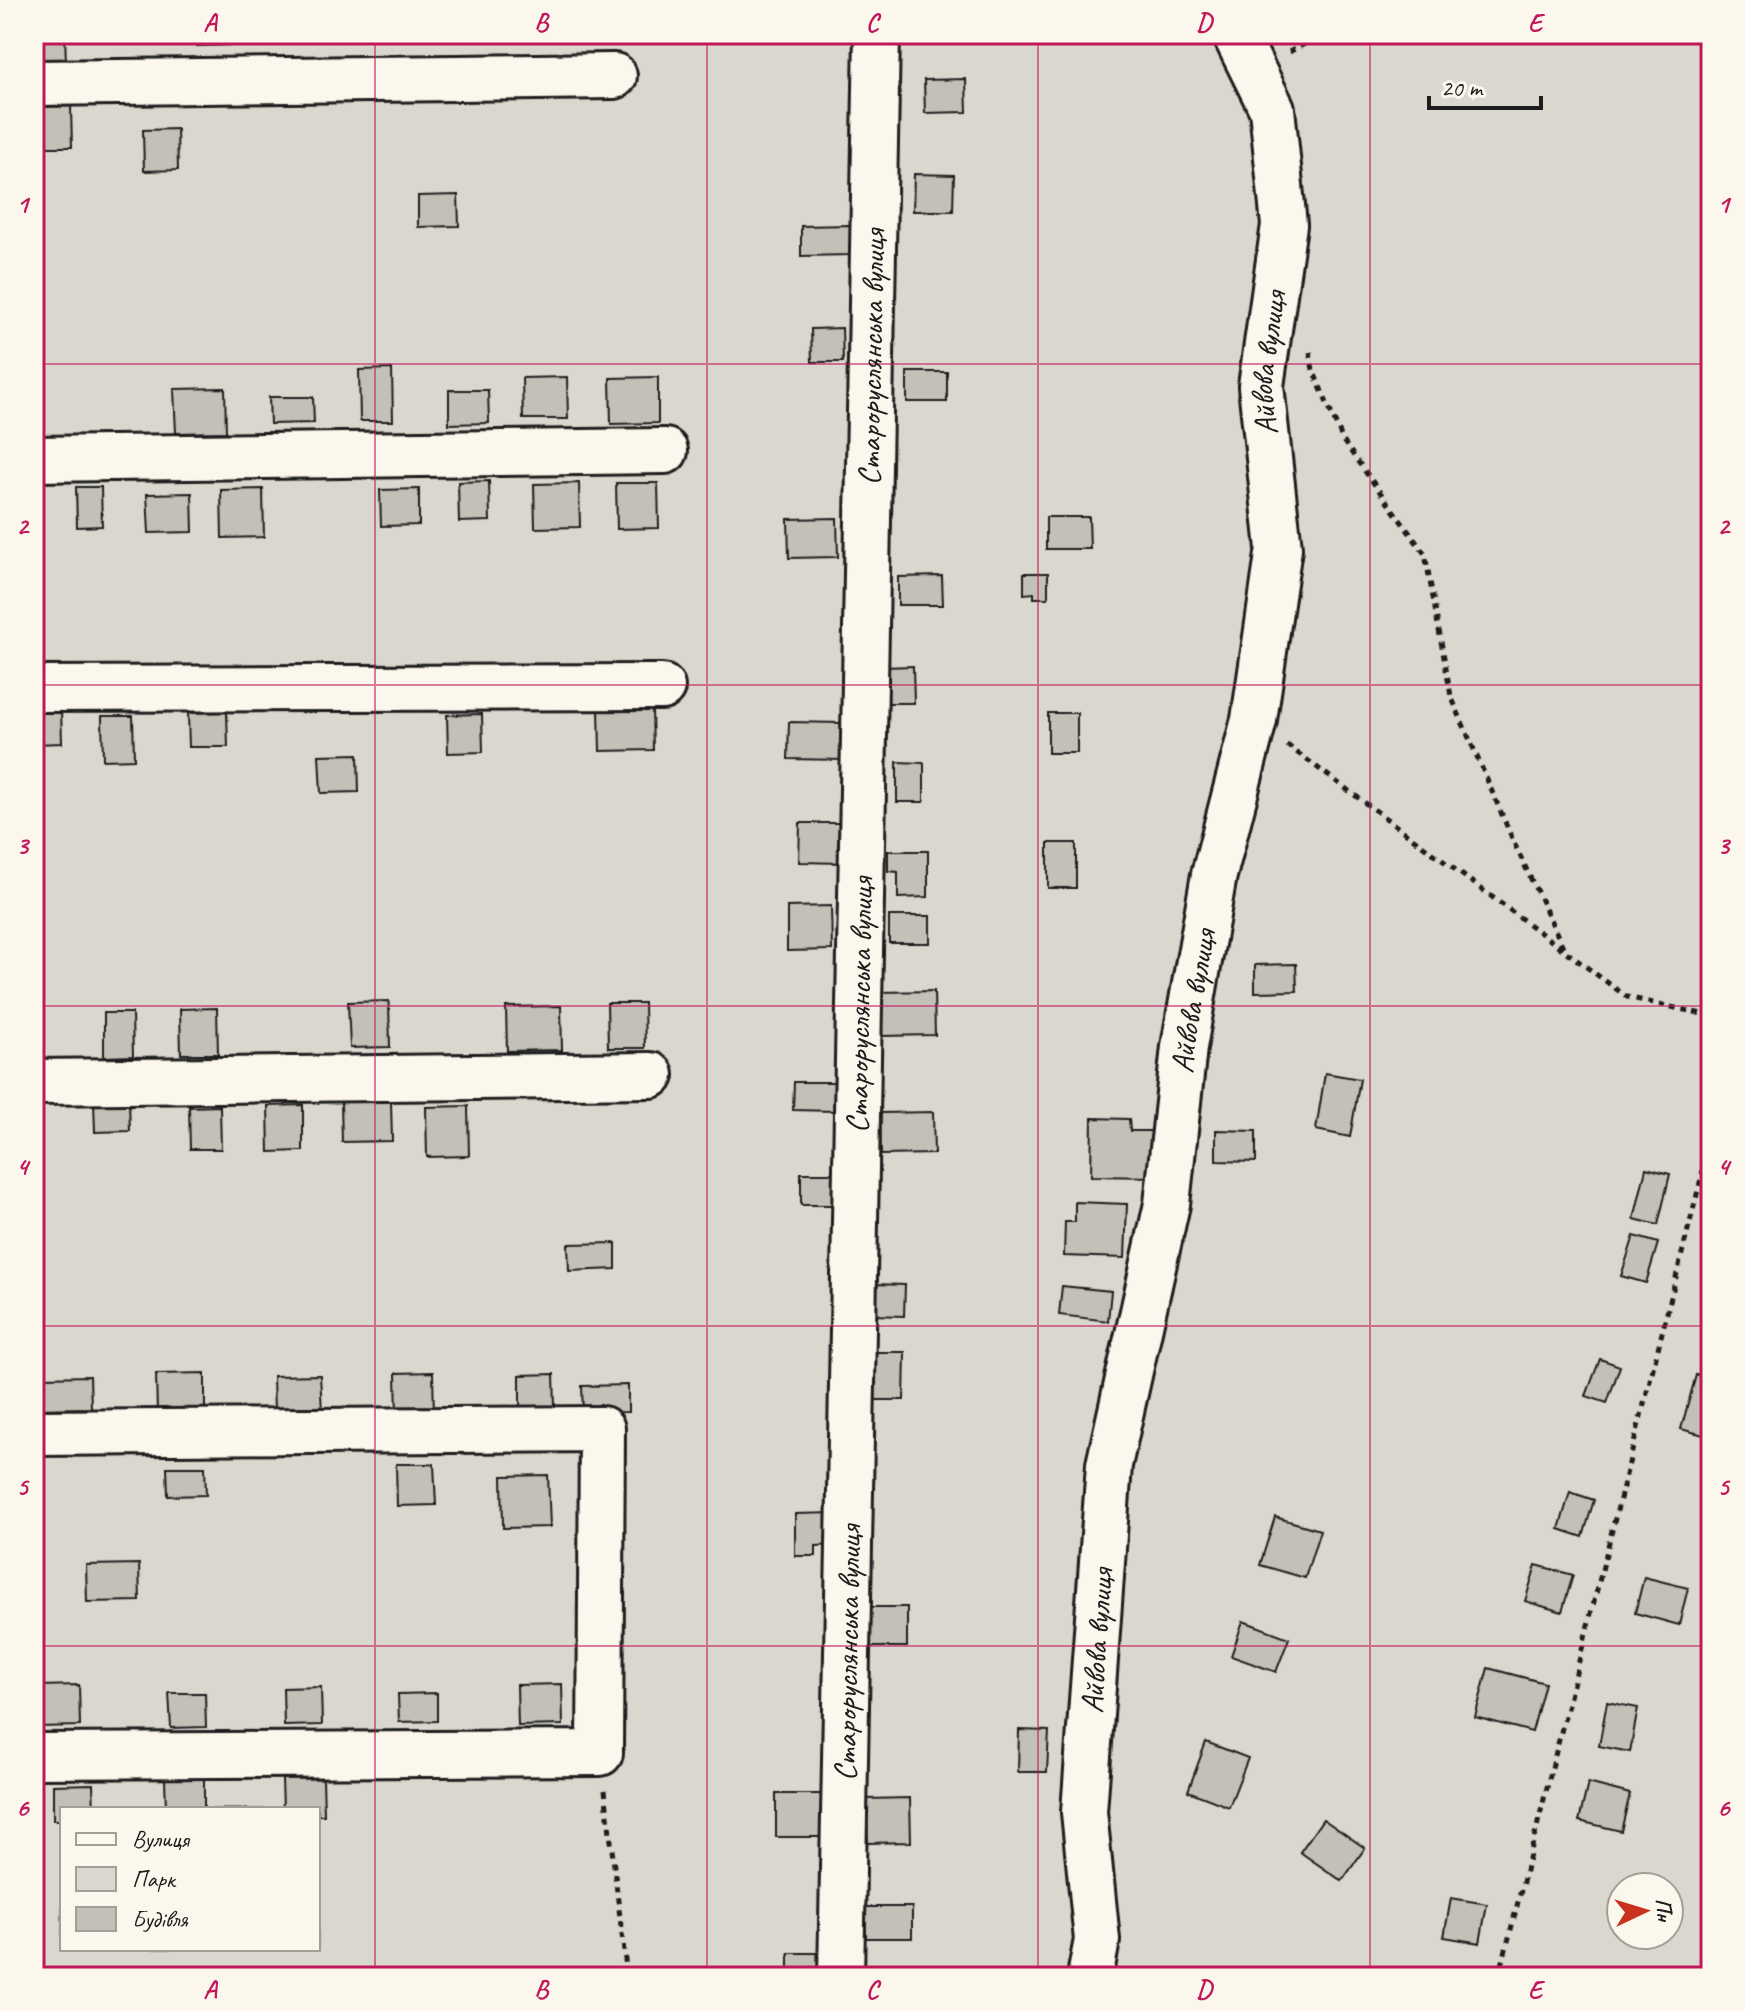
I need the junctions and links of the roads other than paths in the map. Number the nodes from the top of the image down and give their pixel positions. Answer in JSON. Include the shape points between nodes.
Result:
{"nodes":[{"id":1,"x":877,"y":34,"type":"edge"},
{"id":2,"x":1235,"y":34,"type":"edge"},
{"id":3,"x":614,"y":76,"type":"dead end"},
{"id":4,"x":34,"y":83,"type":"edge"},
{"id":5,"x":665,"y":451,"type":"dead end"},
{"id":6,"x":34,"y":459,"type":"edge"},
{"id":7,"x":662,"y":687,"type":"dead end"},
{"id":8,"x":34,"y":689,"type":"edge"},
{"id":9,"x":651,"y":1075,"type":"dead end"},
{"id":10,"x":34,"y":1082,"type":"edge"},
{"id":11,"x":34,"y":1433,"type":"edge"},
{"id":12,"x":34,"y":1756,"type":"edge"},
{"id":13,"x":841,"y":1977,"type":"edge"},
{"id":14,"x":1090,"y":1977,"type":"edge"}],
"edges":[{"from":1,"to":13,"type":"street","name":"Староруслянська вулиця"},
{"from":2,"to":14,"type":"street","name":"Айвова вулиця","via":[[1272,109],[1284,225],[1261,386],[1279,548],[1254,720],[1214,875],[1184,1047],[1167,1204],[1109,1465],[1084,1812],[1097,1940]]},
{"from":3,"to":4,"type":"street"},
{"from":5,"to":6,"type":"street"},
{"from":7,"to":8,"type":"street"},
{"from":9,"to":10,"type":"street"},
{"from":11,"to":12,"type":"street","via":[[602,1429],[600,1753]]}]}
